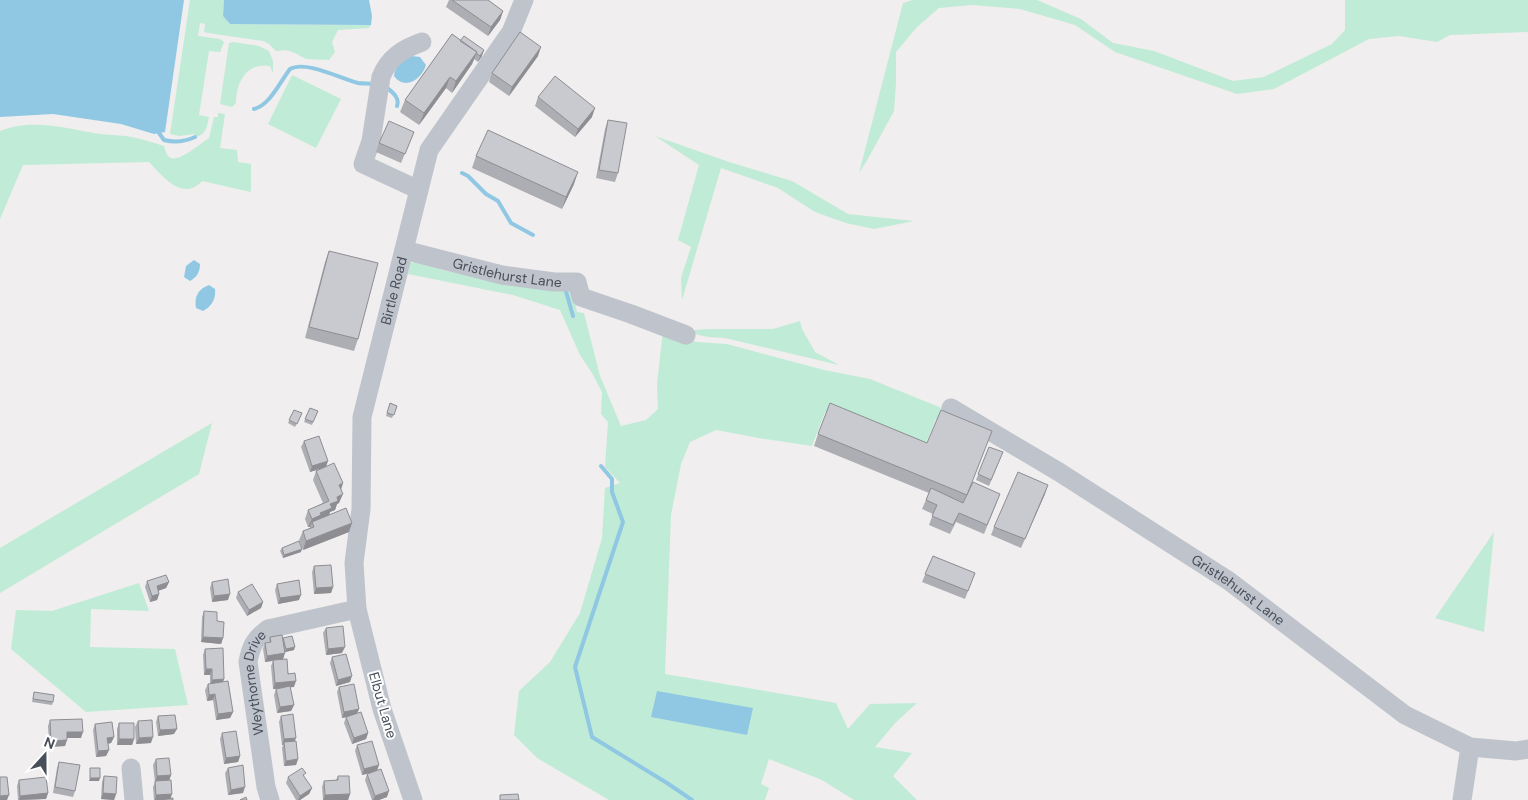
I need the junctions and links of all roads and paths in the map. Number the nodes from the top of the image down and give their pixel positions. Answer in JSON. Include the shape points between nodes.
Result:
{"nodes":[{"id":1,"x":524,"y":0,"type":"edge"},
{"id":2,"x":422,"y":42,"type":"dead end"},
{"id":3,"x":419,"y":190,"type":"junction"},
{"id":4,"x":404,"y":250,"type":"junction"},
{"id":5,"x":686,"y":335,"type":"dead end"},
{"id":6,"x":951,"y":408,"type":"dead end"},
{"id":7,"x":357,"y":609,"type":"junction"},
{"id":8,"x":1470,"y":747,"type":"junction"},
{"id":9,"x":1528,"y":749,"type":"edge"},
{"id":10,"x":131,"y":768,"type":"dead end"},
{"id":11,"x":134,"y":800,"type":"edge"},
{"id":12,"x":270,"y":800,"type":"edge"},
{"id":13,"x":414,"y":800,"type":"edge"},
{"id":14,"x":1462,"y":800,"type":"edge"}],
"edges":[{"from":1,"to":3,"type":"street","name":"Birtle Road","via":[[511,32],[429,150]]},
{"from":2,"to":3,"type":"street","via":[[397,54],[387,65],[363,164]]},
{"from":3,"to":4,"type":"street","name":"Birtle Road"},
{"from":4,"to":5,"type":"street","name":"Gristlehurst Lane","via":[[502,275],[577,282],[581,297]]},
{"from":4,"to":7,"type":"street","name":"Birtle Road","via":[[362,417],[361,509],[354,563]]},
{"from":6,"to":8,"type":"street","name":"Gristlehurst Lane","via":[[1229,580],[1406,715]]},
{"from":7,"to":12,"type":"street","name":"Weythorne Drive","via":[[268,629],[257,638],[250,651],[248,662]]},
{"from":7,"to":13,"type":"street","name":"Elbut Lane","via":[[382,709]]},
{"from":8,"to":9,"type":"street","name":"Gristlehurst Lane"},
{"from":8,"to":14,"type":"street"},
{"from":10,"to":11,"type":"street"}]}
